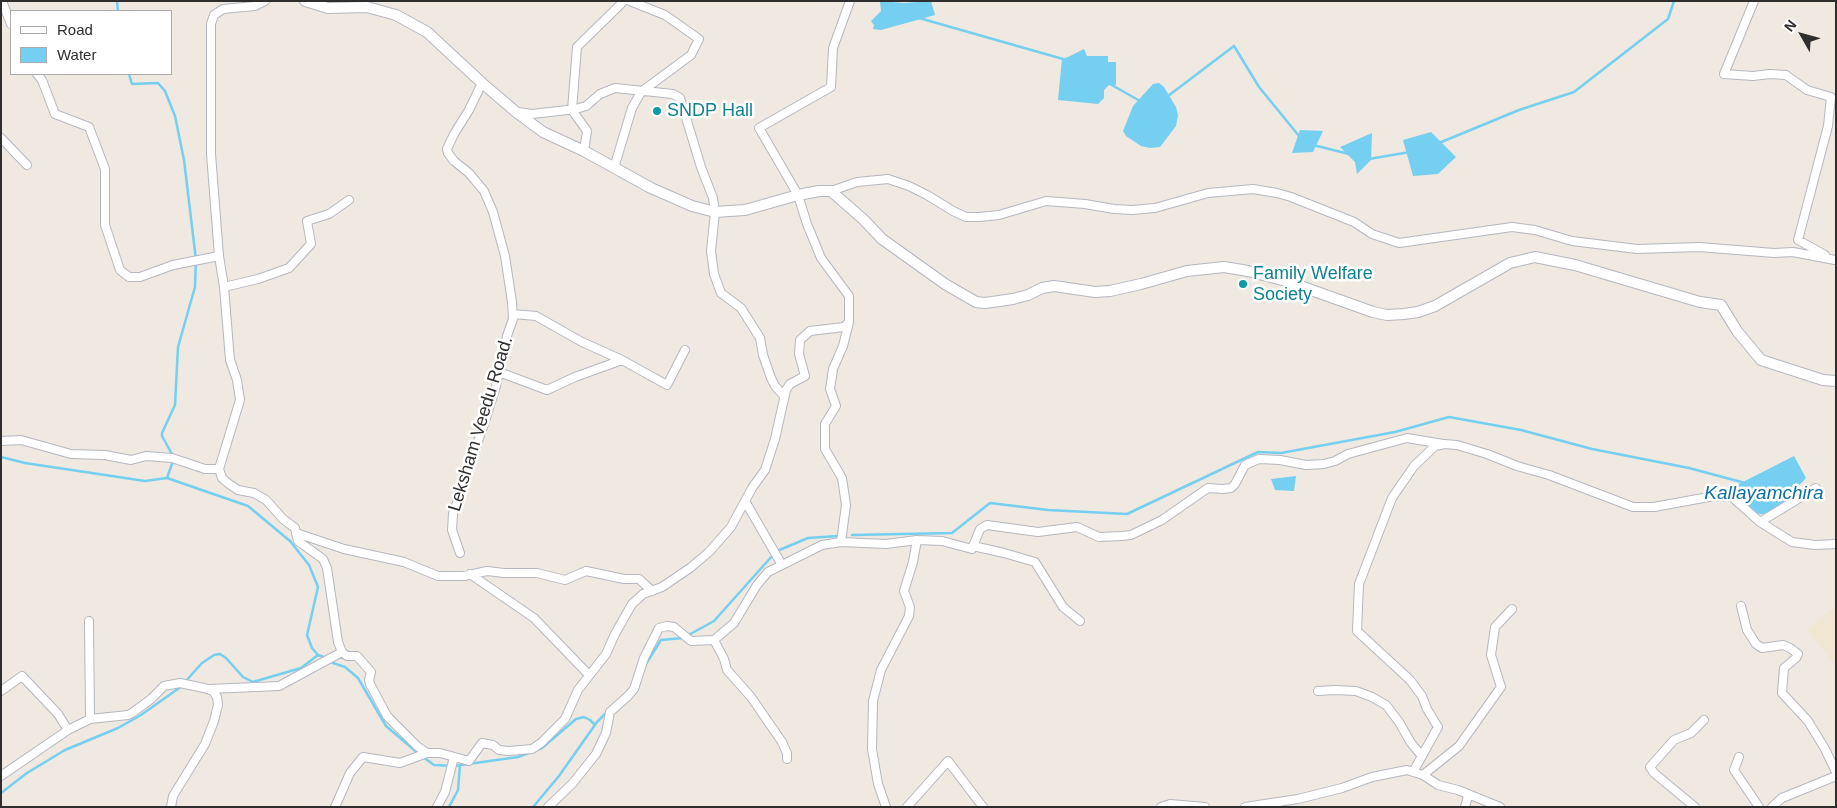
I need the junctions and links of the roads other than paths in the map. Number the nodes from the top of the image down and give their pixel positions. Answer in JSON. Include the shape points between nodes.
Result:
{"nodes":[{"id":1,"x":2,"y":1,"type":"edge"},
{"id":2,"x":265,"y":1,"type":"edge"},
{"id":3,"x":305,"y":1,"type":"edge"},
{"id":4,"x":624,"y":1,"type":"edge"},
{"id":5,"x":630,"y":1,"type":"edge"},
{"id":6,"x":850,"y":1,"type":"edge"},
{"id":7,"x":1754,"y":1,"type":"edge"},
{"id":8,"x":10,"y":21,"type":"edge"},
{"id":9,"x":38,"y":75,"type":"edge"},
{"id":10,"x":482,"y":83,"type":"junction"},
{"id":11,"x":641,"y":92,"type":"junction"},
{"id":12,"x":572,"y":110,"type":"junction"},
{"id":13,"x":516,"y":112,"type":"junction"},
{"id":14,"x":1,"y":138,"type":"edge"},
{"id":15,"x":584,"y":152,"type":"junction"},
{"id":16,"x":27,"y":165,"type":"dead end"},
{"id":17,"x":614,"y":168,"type":"junction"},
{"id":18,"x":831,"y":191,"type":"junction"},
{"id":19,"x":798,"y":195,"type":"junction"},
{"id":20,"x":349,"y":200,"type":"dead end"},
{"id":21,"x":715,"y":212,"type":"junction"},
{"id":22,"x":219,"y":256,"type":"junction"},
{"id":23,"x":1835,"y":260,"type":"edge"},
{"id":24,"x":224,"y":287,"type":"junction"},
{"id":25,"x":513,"y":314,"type":"junction"},
{"id":26,"x":849,"y":322,"type":"junction"},
{"id":27,"x":685,"y":350,"type":"dead end"},
{"id":28,"x":622,"y":360,"type":"junction"},
{"id":29,"x":499,"y":372,"type":"junction"},
{"id":30,"x":1836,"y":382,"type":"edge"},
{"id":31,"x":783,"y":395,"type":"junction"},
{"id":32,"x":1,"y":441,"type":"edge"},
{"id":33,"x":1443,"y":444,"type":"junction"},
{"id":34,"x":219,"y":469,"type":"junction"},
{"id":35,"x":1816,"y":488,"type":"dead end"},
{"id":36,"x":745,"y":501,"type":"junction"},
{"id":37,"x":1760,"y":522,"type":"junction"},
{"id":38,"x":296,"y":533,"type":"junction"},
{"id":39,"x":917,"y":540,"type":"junction"},
{"id":40,"x":841,"y":542,"type":"junction"},
{"id":41,"x":1836,"y":544,"type":"edge"},
{"id":42,"x":973,"y":546,"type":"junction"},
{"id":43,"x":460,"y":552,"type":"dead end"},
{"id":44,"x":782,"y":565,"type":"junction"},
{"id":45,"x":470,"y":574,"type":"junction"},
{"id":46,"x":652,"y":590,"type":"junction"},
{"id":47,"x":1741,"y":606,"type":"dead end"},
{"id":48,"x":1512,"y":609,"type":"dead end"},
{"id":49,"x":89,"y":621,"type":"dead end"},
{"id":50,"x":1080,"y":621,"type":"dead end"},
{"id":51,"x":713,"y":641,"type":"junction"},
{"id":52,"x":342,"y":652,"type":"junction"},
{"id":53,"x":589,"y":675,"type":"junction"},
{"id":54,"x":209,"y":689,"type":"junction"},
{"id":55,"x":1,"y":690,"type":"edge"},
{"id":56,"x":1318,"y":691,"type":"dead end"},
{"id":57,"x":90,"y":719,"type":"junction"},
{"id":58,"x":1704,"y":720,"type":"dead end"},
{"id":59,"x":68,"y":730,"type":"junction"},
{"id":60,"x":427,"y":753,"type":"junction"},
{"id":61,"x":1422,"y":756,"type":"junction"},
{"id":62,"x":454,"y":757,"type":"junction"},
{"id":63,"x":1739,"y":757,"type":"dead end"},
{"id":64,"x":787,"y":759,"type":"dead end"},
{"id":65,"x":1413,"y":772,"type":"junction"},
{"id":66,"x":1836,"y":774,"type":"edge"},
{"id":67,"x":1423,"y":775,"type":"junction"},
{"id":68,"x":1,"y":776,"type":"edge"},
{"id":69,"x":1468,"y":796,"type":"junction"},
{"id":70,"x":170,"y":807,"type":"edge"},
{"id":71,"x":336,"y":807,"type":"edge"},
{"id":72,"x":437,"y":807,"type":"edge"},
{"id":73,"x":548,"y":807,"type":"edge"},
{"id":74,"x":886,"y":807,"type":"edge"},
{"id":75,"x":907,"y":807,"type":"edge"},
{"id":76,"x":983,"y":807,"type":"edge"},
{"id":77,"x":1162,"y":807,"type":"edge"},
{"id":78,"x":1205,"y":807,"type":"edge"},
{"id":79,"x":1245,"y":807,"type":"edge"},
{"id":80,"x":1465,"y":807,"type":"edge"},
{"id":81,"x":1500,"y":807,"type":"edge"},
{"id":82,"x":1695,"y":807,"type":"edge"},
{"id":83,"x":1759,"y":807,"type":"edge"},
{"id":84,"x":1772,"y":807,"type":"edge"}],
"edges":[{"from":1,"to":8,"type":"street"},
{"from":2,"to":22,"type":"street","via":[[255,6],[223,9],[214,15],[211,24],[210,154]]},
{"from":3,"to":10,"type":"street","via":[[328,8],[366,7],[396,15],[427,32]]},
{"from":4,"to":12,"type":"street","via":[[577,47]]},
{"from":5,"to":11,"type":"street","via":[[665,15],[699,39],[691,55]]},
{"from":6,"to":19,"type":"street","via":[[833,48],[831,87],[759,128]]},
{"from":7,"to":23,"type":"street","via":[[1724,74],[1786,75],[1808,90],[1831,97],[1828,126],[1798,240]]},
{"from":9,"to":22,"type":"street","via":[[55,114],[89,127],[105,169],[105,224],[120,270],[129,277],[140,277],[173,264]]},
{"from":10,"to":13,"type":"street"},
{"from":10,"to":25,"type":"street","name":"Leksham Veedu Road.","via":[[447,149],[454,161],[484,191],[493,212],[505,256]]},
{"from":11,"to":12,"type":"street","via":[[611,89],[586,106]]},
{"from":11,"to":17,"type":"street","via":[[632,108]]},
{"from":11,"to":21,"type":"street","via":[[673,94],[680,98],[714,198]]},
{"from":12,"to":13,"type":"street","via":[[532,114]]},
{"from":12,"to":15,"type":"street","via":[[587,131]]},
{"from":13,"to":15,"type":"street","via":[[543,132]]},
{"from":14,"to":16,"type":"street"},
{"from":15,"to":17,"type":"street"},
{"from":17,"to":21,"type":"street","via":[[692,206]]},
{"from":18,"to":19,"type":"street"},
{"from":18,"to":23,"type":"street","via":[[857,182],[888,179],[909,186],[966,217],[979,217],[999,215],[1046,201],[1132,210],[1155,208],[1208,193],[1253,189],[1291,197],[1399,243],[1512,227],[1572,241],[1637,249],[1699,247],[1793,252]]},
{"from":18,"to":30,"type":"street","via":[[882,239],[976,302],[1013,299],[1042,288],[1059,286],[1082,291],[1110,291],[1187,271],[1224,267],[1286,281],[1387,315],[1418,312],[1434,306],[1510,263],[1535,257],[1591,269],[1721,306],[1736,331],[1762,360]]},
{"from":19,"to":21,"type":"street","via":[[745,210]]},
{"from":19,"to":26,"type":"street","via":[[821,258],[850,296]]},
{"from":20,"to":24,"type":"street","via":[[329,214],[307,221],[311,244],[289,268]]},
{"from":21,"to":31,"type":"street","via":[[711,251],[721,293],[741,308],[760,338],[771,378]]},
{"from":22,"to":24,"type":"street"},
{"from":24,"to":34,"type":"street","via":[[230,360],[240,400]]},
{"from":25,"to":28,"type":"street","via":[[536,316],[598,351]]},
{"from":25,"to":29,"type":"street","name":"Leksham Veedu Road."},
{"from":26,"to":31,"type":"street","via":[[844,327],[810,331],[803,336],[799,354],[805,376],[790,384]]},
{"from":26,"to":40,"type":"street","via":[[833,369],[830,390],[836,406],[825,424],[825,449],[842,478],[846,505]]},
{"from":27,"to":28,"type":"street","via":[[667,385]]},
{"from":28,"to":29,"type":"street","via":[[547,390]]},
{"from":29,"to":43,"type":"street","name":"Leksham Veedu Road.","via":[[453,514],[452,530]]},
{"from":31,"to":36,"type":"street","via":[[765,470]]},
{"from":32,"to":34,"type":"street","via":[[23,441],[72,454],[131,460],[146,456],[174,458],[206,469]]},
{"from":33,"to":37,"type":"street","via":[[1487,454],[1633,507],[1714,496],[1732,497]]},
{"from":33,"to":42,"type":"street","via":[[1407,438],[1324,464],[1259,459],[1245,465],[1231,488],[1208,488],[1162,520],[1130,535],[1099,537],[1077,527],[1038,532],[988,525],[980,529]]},
{"from":33,"to":61,"type":"street","via":[[1435,446],[1414,466],[1391,502],[1359,584],[1357,631],[1410,680],[1438,727]]},
{"from":34,"to":38,"type":"street","via":[[222,478],[233,487],[266,500]]},
{"from":35,"to":37,"type":"street"},
{"from":36,"to":44,"type":"street"},
{"from":36,"to":46,"type":"street","via":[[731,527],[709,552],[673,580]]},
{"from":37,"to":41,"type":"street","via":[[1792,542]]},
{"from":38,"to":45,"type":"street","via":[[344,550],[404,562],[438,576]]},
{"from":38,"to":52,"type":"street","via":[[298,541],[322,558],[326,568]]},
{"from":39,"to":40,"type":"street","via":[[886,544]]},
{"from":39,"to":42,"type":"street"},
{"from":39,"to":74,"type":"street","via":[[904,591],[910,607],[909,616],[881,670],[873,701],[872,749]]},
{"from":40,"to":44,"type":"street","via":[[822,545]]},
{"from":42,"to":50,"type":"street","via":[[1035,562],[1063,607]]},
{"from":44,"to":51,"type":"street","via":[[768,572],[734,622]]},
{"from":45,"to":46,"type":"street","via":[[487,571],[537,573],[566,580],[586,571],[639,579]]},
{"from":45,"to":53,"type":"street","via":[[534,618]]},
{"from":46,"to":53,"type":"street","via":[[632,604],[606,654]]},
{"from":47,"to":66,"type":"street","via":[[1747,630],[1756,644],[1762,648],[1783,645],[1798,654],[1784,668],[1782,693],[1808,721]]},
{"from":48,"to":67,"type":"street","via":[[1495,627],[1491,656],[1501,687],[1459,746]]},
{"from":49,"to":57,"type":"street"},
{"from":51,"to":64,"type":"street","via":[[727,670],[751,697],[782,742]]},
{"from":51,"to":73,"type":"street","via":[[691,641],[674,627],[658,628],[634,689],[610,712],[606,733],[596,754]]},
{"from":52,"to":54,"type":"street","via":[[279,686]]},
{"from":52,"to":60,"type":"street","via":[[361,660],[371,672],[370,684],[387,716]]},
{"from":53,"to":62,"type":"street","via":[[565,719],[537,746],[509,751],[482,743],[471,760]]},
{"from":54,"to":57,"type":"street","via":[[184,684],[166,685],[128,715]]},
{"from":54,"to":70,"type":"street","via":[[218,701],[214,721]]},
{"from":55,"to":59,"type":"street","via":[[22,676],[58,714]]},
{"from":56,"to":61,"type":"street","via":[[1356,692],[1386,705]]},
{"from":57,"to":59,"type":"street"},
{"from":58,"to":82,"type":"street","via":[[1691,733],[1674,740],[1650,767]]},
{"from":59,"to":68,"type":"street"},
{"from":60,"to":62,"type":"street"},
{"from":60,"to":71,"type":"street","via":[[400,763],[363,757],[350,774]]},
{"from":61,"to":65,"type":"street"},
{"from":62,"to":72,"type":"street","via":[[445,792]]},
{"from":63,"to":83,"type":"street","via":[[1734,770]]},
{"from":65,"to":67,"type":"street"},
{"from":65,"to":79,"type":"street","via":[[1407,770],[1372,777],[1306,797]]},
{"from":66,"to":84,"type":"street","via":[[1782,798]]},
{"from":67,"to":69,"type":"street","via":[[1438,785]]},
{"from":69,"to":80,"type":"street"},
{"from":69,"to":81,"type":"street"},
{"from":75,"to":76,"type":"street","via":[[948,761]]},
{"from":77,"to":78,"type":"street","via":[[1170,804]]}]}
